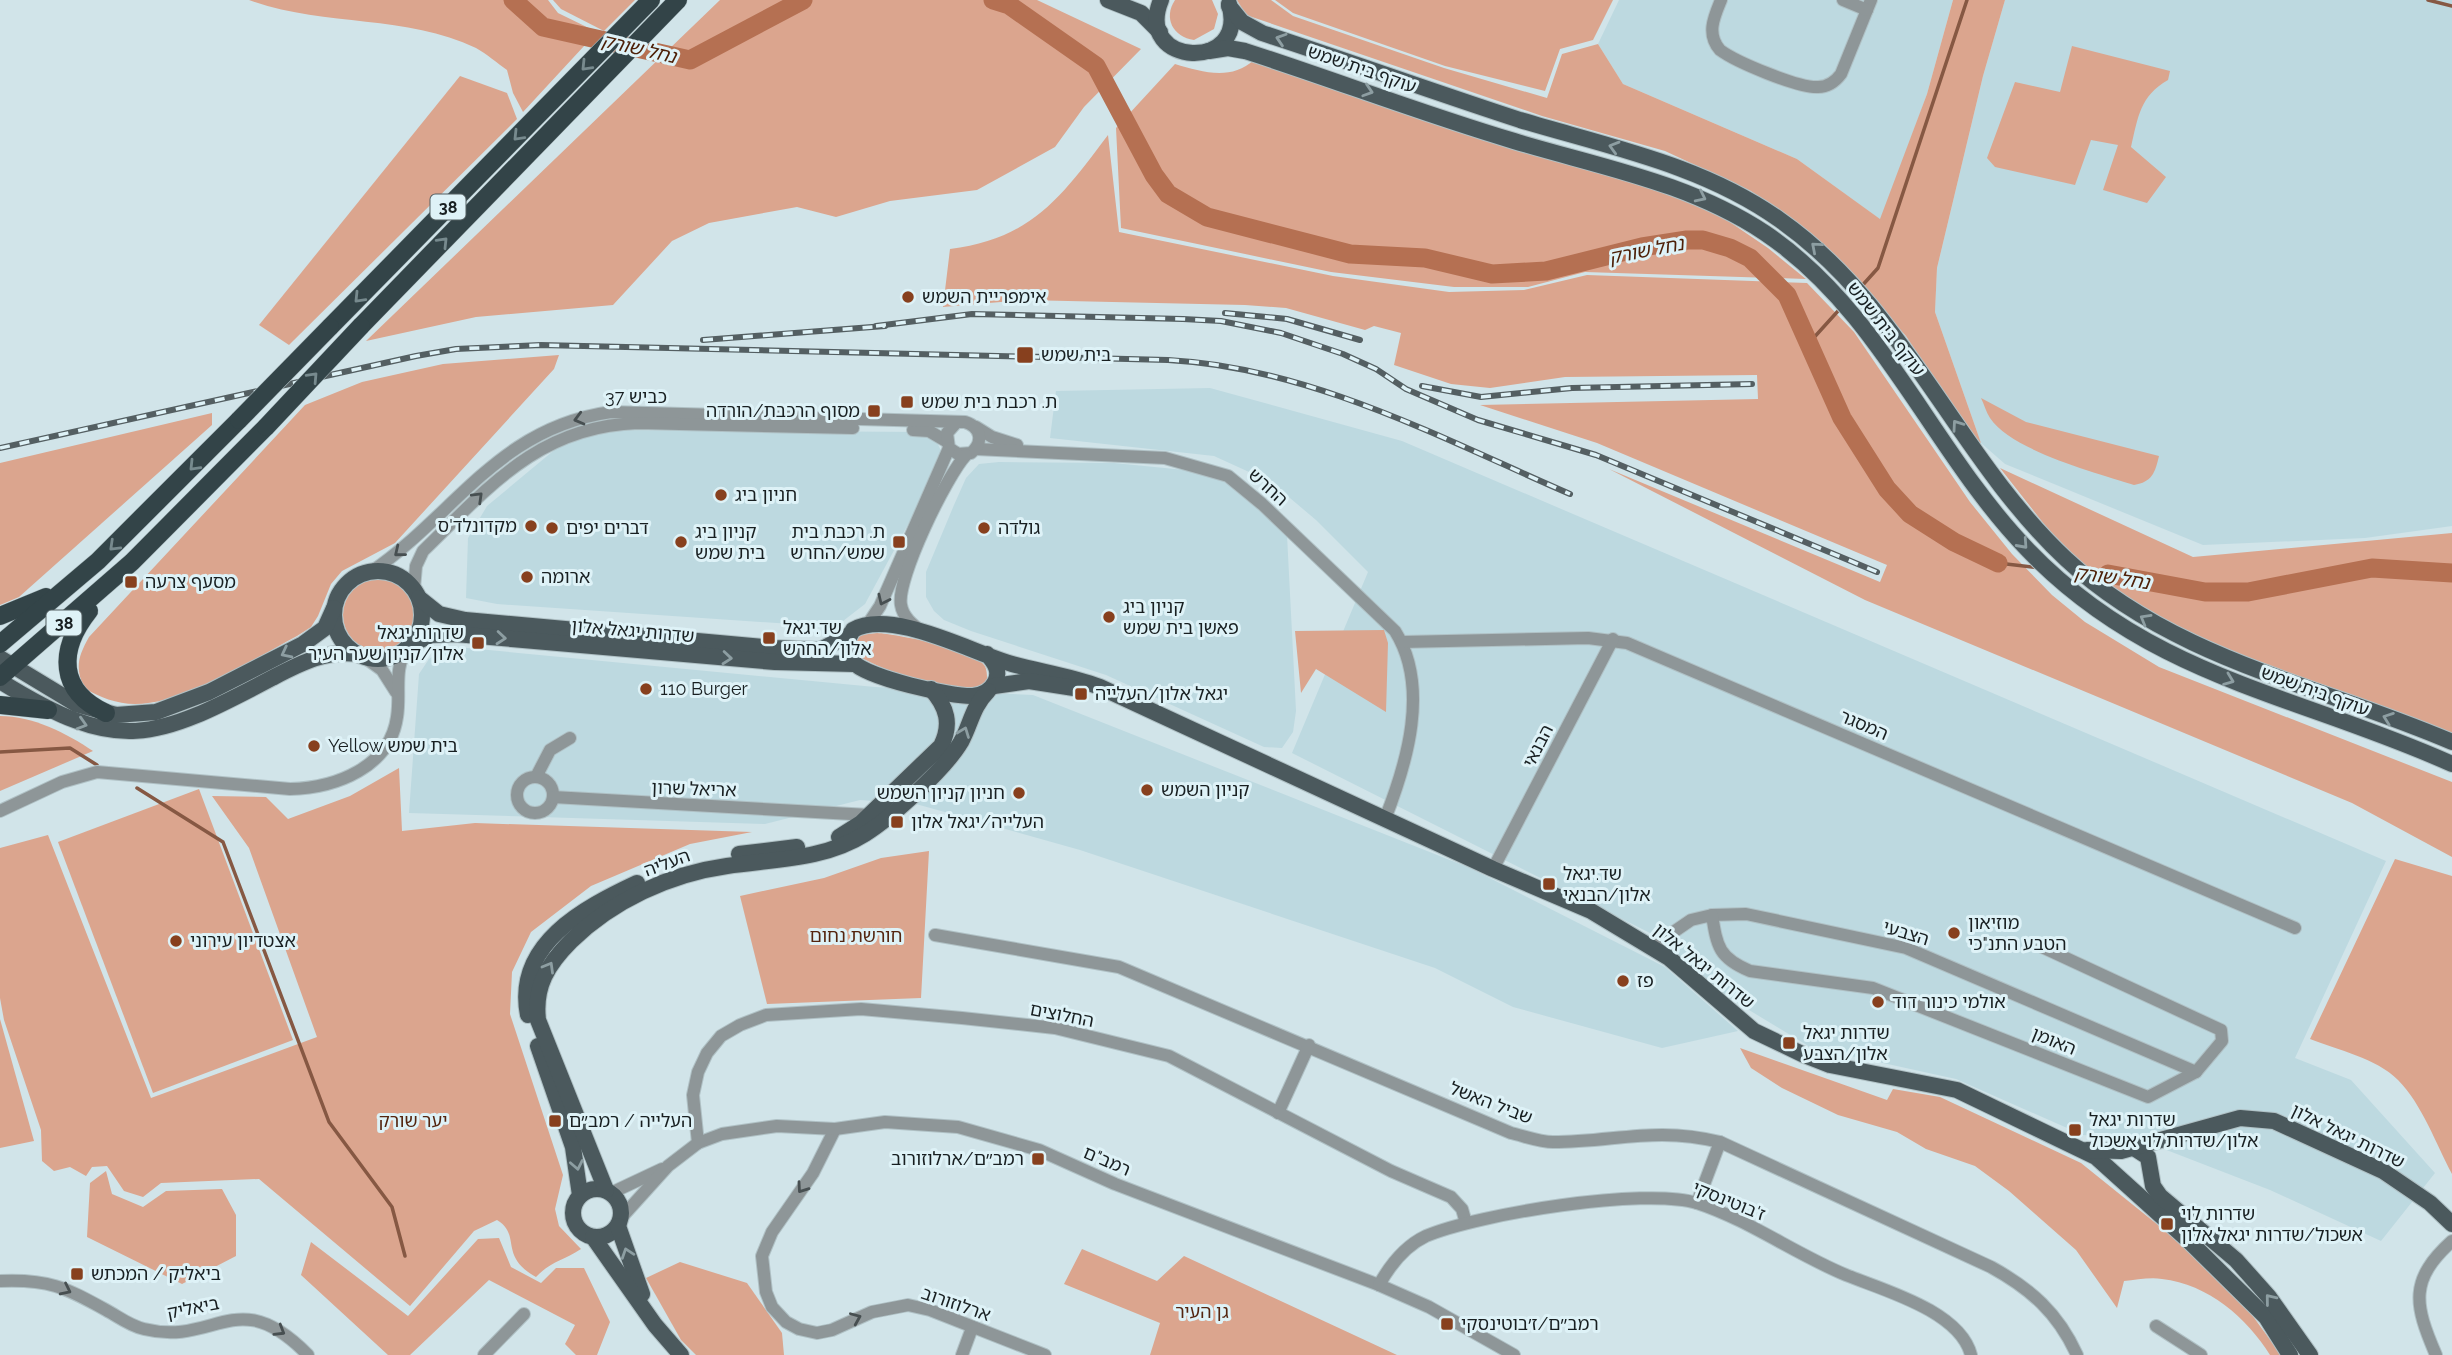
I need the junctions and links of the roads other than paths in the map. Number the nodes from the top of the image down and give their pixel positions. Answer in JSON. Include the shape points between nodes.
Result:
{"nodes":[{"id":1,"x":1108,"y":0,"type":"edge"},
{"id":2,"x":1161,"y":0,"type":"edge"},
{"id":3,"x":1721,"y":0,"type":"edge"},
{"id":4,"x":1843,"y":0,"type":"edge"},
{"id":5,"x":1228,"y":3,"type":"edge"},
{"id":6,"x":1869,"y":5,"type":"edge"},
{"id":7,"x":646,"y":6,"type":"edge"},
{"id":8,"x":672,"y":6,"type":"edge"},
{"id":9,"x":1161,"y":34,"type":"junction"},
{"id":10,"x":1209,"y":51,"type":"junction"},
{"id":11,"x":955,"y":424,"type":"junction"},
{"id":12,"x":974,"y":426,"type":"junction"},
{"id":13,"x":948,"y":444,"type":"junction"},
{"id":14,"x":971,"y":452,"type":"junction"},
{"id":15,"x":1065,"y":455,"type":"junction"},
{"id":16,"x":371,"y":572,"type":"junction"},
{"id":17,"x":80,"y":578,"type":"junction"},
{"id":18,"x":114,"y":579,"type":"junction"},
{"id":19,"x":416,"y":594,"type":"junction"},
{"id":20,"x":334,"y":608,"type":"junction"},
{"id":21,"x":0,"y":616,"type":"edge"},
{"id":22,"x":868,"y":624,"type":"junction"},
{"id":23,"x":923,"y":633,"type":"junction"},
{"id":24,"x":849,"y":635,"type":"junction"},
{"id":25,"x":1613,"y":639,"type":"junction"},
{"id":26,"x":1402,"y":642,"type":"junction"},
{"id":27,"x":0,"y":644,"type":"edge"},
{"id":28,"x":409,"y":647,"type":"junction"},
{"id":29,"x":987,"y":654,"type":"junction"},
{"id":30,"x":361,"y":656,"type":"junction"},
{"id":31,"x":855,"y":664,"type":"junction"},
{"id":32,"x":3,"y":671,"type":"edge"},
{"id":33,"x":992,"y":687,"type":"junction"},
{"id":34,"x":931,"y":689,"type":"junction"},
{"id":35,"x":398,"y":696,"type":"junction"},
{"id":36,"x":0,"y":705,"type":"edge"},
{"id":37,"x":48,"y":710,"type":"junction"},
{"id":38,"x":106,"y":713,"type":"junction"},
{"id":39,"x":1202,"y":735,"type":"junction"},
{"id":40,"x":570,"y":738,"type":"dead end"},
{"id":41,"x":2452,"y":742,"type":"edge"},
{"id":42,"x":2452,"y":764,"type":"edge"},
{"id":43,"x":536,"y":777,"type":"junction"},
{"id":44,"x":553,"y":797,"type":"junction"},
{"id":45,"x":0,"y":811,"type":"edge"},
{"id":46,"x":834,"y":812,"type":"junction"},
{"id":47,"x":869,"y":815,"type":"junction"},
{"id":48,"x":1385,"y":819,"type":"junction"},
{"id":49,"x":845,"y":834,"type":"junction"},
{"id":50,"x":1493,"y":869,"type":"junction"},
{"id":51,"x":1712,"y":915,"type":"junction"},
{"id":52,"x":2295,"y":928,"type":"dead end"},
{"id":53,"x":935,"y":935,"type":"dead end"},
{"id":54,"x":1653,"y":946,"type":"junction"},
{"id":55,"x":2042,"y":947,"type":"dead end"},
{"id":56,"x":1309,"y":1045,"type":"junction"},
{"id":57,"x":2196,"y":1072,"type":"junction"},
{"id":58,"x":1278,"y":1113,"type":"junction"},
{"id":59,"x":835,"y":1129,"type":"junction"},
{"id":60,"x":2174,"y":1136,"type":"junction"},
{"id":61,"x":1720,"y":1142,"type":"junction"},
{"id":62,"x":698,"y":1143,"type":"junction"},
{"id":63,"x":2075,"y":1147,"type":"junction"},
{"id":64,"x":2128,"y":1150,"type":"junction"},
{"id":65,"x":668,"y":1166,"type":"junction"},
{"id":66,"x":2150,"y":1166,"type":"junction"},
{"id":67,"x":2119,"y":1177,"type":"junction"},
{"id":68,"x":609,"y":1192,"type":"junction"},
{"id":69,"x":580,"y":1195,"type":"junction"},
{"id":70,"x":1697,"y":1203,"type":"junction"},
{"id":71,"x":619,"y":1222,"type":"junction"},
{"id":72,"x":1466,"y":1223,"type":"junction"},
{"id":73,"x":2452,"y":1224,"type":"edge"},
{"id":74,"x":593,"y":1237,"type":"junction"},
{"id":75,"x":2452,"y":1241,"type":"edge"},
{"id":76,"x":0,"y":1281,"type":"edge"},
{"id":77,"x":1379,"y":1285,"type":"junction"},
{"id":78,"x":524,"y":1314,"type":"dead end"},
{"id":79,"x":655,"y":1325,"type":"junction"},
{"id":80,"x":2156,"y":1326,"type":"dead end"},
{"id":81,"x":972,"y":1328,"type":"junction"},
{"id":82,"x":2192,"y":1353,"type":"edge"},
{"id":83,"x":308,"y":1355,"type":"edge"},
{"id":84,"x":484,"y":1355,"type":"edge"},
{"id":85,"x":681,"y":1355,"type":"edge"},
{"id":86,"x":962,"y":1355,"type":"edge"},
{"id":87,"x":1045,"y":1355,"type":"edge"},
{"id":88,"x":1514,"y":1355,"type":"edge"},
{"id":89,"x":1971,"y":1355,"type":"edge"},
{"id":90,"x":2077,"y":1355,"type":"edge"},
{"id":91,"x":2290,"y":1355,"type":"edge"},
{"id":92,"x":2310,"y":1355,"type":"edge"},
{"id":93,"x":2436,"y":1355,"type":"edge"}],
"edges":[{"from":1,"to":9,"type":"main road","via":[[1141,13]]},
{"from":2,"to":9,"type":"main road","via":[[1157,18]]},
{"from":3,"to":6,"type":"street","via":[[1712,25],[1720,50],[1802,85],[1818,87],[1841,74]]},
{"from":4,"to":6,"type":"street"},
{"from":5,"to":10,"type":"main road","via":[[1228,33]]},
{"from":41,"to":5,"type":"main road","name":"עוקף בית שמש","one_way":true,"via":[[2206,650],[2137,615],[2100,589],[2043,536],[1996,481],[1859,291],[1821,252],[1756,204],[1664,162],[1262,33],[1245,25]]},
{"from":7,"to":17,"type":"highway","number":"38","one_way":true,"bridge":true},
{"from":18,"to":8,"type":"highway","number":"38","one_way":true,"bridge":true},
{"from":9,"to":10,"type":"main road","name":"עוקף בית שמש","via":[[1182,52]]},
{"from":10,"to":42,"type":"main road","name":"עוקף בית שמש","one_way":true,"via":[[1245,51],[1512,140],[1658,180],[1746,221],[1808,266],[1845,304],[2027,550],[2108,619],[2198,668]]},
{"from":11,"to":12,"type":"street"},
{"from":11,"to":13,"type":"street","via":[[949,429]]},
{"from":11,"to":16,"type":"street","name":"כביש 37","one_way":true,"via":[[611,412],[576,419],[511,450],[403,550]]},
{"from":12,"to":14,"type":"street","via":[[980,439]]},
{"from":12,"to":15,"type":"street","name":"החרש","via":[[1026,448]]},
{"from":13,"to":14,"type":"street","via":[[955,453]]},
{"from":19,"to":13,"type":"street","name":"כביש 37","one_way":true,"via":[[416,566],[423,551],[497,480],[537,449],[579,432],[650,423],[917,430],[936,434]]},
{"from":13,"to":22,"type":"street","one_way":true,"via":[[880,606]]},
{"from":14,"to":15,"type":"street","name":"החרש","via":[[1017,449]]},
{"from":14,"to":23,"type":"street","via":[[948,482],[902,586],[903,611]]},
{"from":15,"to":26,"type":"street","name":"החרש","via":[[1165,458],[1228,476]]},
{"from":16,"to":19,"type":"main road","via":[[391,573]]},
{"from":16,"to":20,"type":"main road","via":[[347,584]]},
{"from":17,"to":21,"type":"highway"},
{"from":17,"to":27,"type":"highway","number":"38"},
{"from":18,"to":32,"type":"highway","number":"38"},
{"from":18,"to":38,"type":"highway","via":[[77,625],[67,662],[69,677],[81,698]]},
{"from":19,"to":24,"type":"main road","name":"שדרות יגאל אלון","via":[[439,614],[465,620],[798,650],[830,648]]},
{"from":19,"to":28,"type":"main road","via":[[421,624]]},
{"from":20,"to":30,"type":"main road","via":[[338,635]]},
{"from":20,"to":38,"type":"main road","one_way":true,"via":[[325,628],[310,640],[209,692],[156,712]]},
{"from":22,"to":23,"type":"main road","name":"שדרות יגאל אלון"},
{"from":22,"to":24,"type":"main road","name":"שדרות יגאל אלון"},
{"from":23,"to":29,"type":"main road","name":"שדרות יגאל אלון"},
{"from":24,"to":31,"type":"main road","via":[[848,648]]},
{"from":25,"to":26,"type":"street","name":"המסגר"},
{"from":25,"to":50,"type":"street","name":"הבנאי"},
{"from":25,"to":52,"type":"street","name":"המסגר"},
{"from":26,"to":48,"type":"street","via":[[1410,680],[1410,729],[1404,771]]},
{"from":28,"to":30,"type":"main road","via":[[387,658]]},
{"from":28,"to":31,"type":"main road","name":"שדרות יגאל אלון","one_way":true,"via":[[431,635],[455,634],[775,662]]},
{"from":28,"to":35,"type":"street","via":[[400,664]]},
{"from":29,"to":33,"type":"main road","via":[[997,667]]},
{"from":29,"to":39,"type":"main road","name":"שדרות יגאל אלון","via":[[1091,684]]},
{"from":30,"to":35,"type":"street","via":[[386,673]]},
{"from":37,"to":30,"type":"main road","one_way":true,"via":[[110,731],[158,729],[212,710],[313,657],[334,652]]},
{"from":31,"to":34,"type":"main road","name":"שדרות יגאל אלון"},
{"from":32,"to":37,"type":"main road"},
{"from":32,"to":38,"type":"main road"},
{"from":33,"to":34,"type":"main road","name":"שדרות יגאל אלון","via":[[970,696]]},
{"from":33,"to":39,"type":"main road","name":"שדרות יגאל אלון","via":[[1017,681],[1062,685]]},
{"from":68,"to":33,"type":"main road","name":"העליה","one_way":true,"via":[[538,1020],[539,986],[555,957],[593,920],[662,884],[715,867],[824,852],[866,833],[895,812],[953,753],[972,711]]},
{"from":34,"to":47,"type":"main road","name":"העליה","via":[[947,715],[946,738]]},
{"from":35,"to":45,"type":"street","via":[[397,716],[384,749],[360,771],[330,783],[290,789],[97,772],[62,782]]},
{"from":36,"to":37,"type":"highway"},
{"from":39,"to":48,"type":"main road","name":"שדרות יגאל אלון"},
{"from":40,"to":43,"type":"street","via":[[550,750]]},
{"from":43,"to":44,"type":"street","via":[[551,786]]},
{"from":43,"to":44,"type":"street","via":[[525,780],[518,789],[521,806],[531,813],[543,811]]},
{"from":44,"to":46,"type":"street","name":"אריאל שרון"},
{"from":46,"to":47,"type":"street","name":"אריאל שרון"},
{"from":46,"to":49,"type":"street","via":[[841,815]]},
{"from":47,"to":49,"type":"main road","name":"העליה"},
{"from":48,"to":50,"type":"main road","name":"שדרות יגאל אלון"},
{"from":49,"to":69,"type":"main road","name":"העליה","one_way":true,"via":[[817,844],[725,856],[670,870],[601,900],[570,920],[540,950],[527,985],[526,1005],[573,1147]]},
{"from":50,"to":54,"type":"main road","name":"שדרות יגאל אלון","via":[[1591,911]]},
{"from":51,"to":54,"type":"street","via":[[1691,920]]},
{"from":51,"to":57,"type":"street","name":"הצבעי","via":[[1746,914],[1906,948]]},
{"from":51,"to":57,"type":"street","name":"האומן","via":[[1722,954],[1751,971],[1873,988],[2148,1097]]},
{"from":53,"to":56,"type":"street","name":"שביל האשל","via":[[1119,967]]},
{"from":54,"to":63,"type":"main road","name":"שדרות יגאל אלון","via":[[1754,1031],[1789,1048],[1830,1065],[1957,1090]]},
{"from":55,"to":57,"type":"street","name":"האומן","via":[[2221,1030],[2222,1041]]},
{"from":56,"to":58,"type":"street"},
{"from":56,"to":61,"type":"street","name":"שביל האשל","via":[[1524,1136],[1551,1142],[1686,1133]]},
{"from":58,"to":62,"type":"street","name":"החלוצים","via":[[1170,1056],[1055,1028],[861,1009],[766,1015],[722,1036],[707,1053],[692,1095]]},
{"from":58,"to":72,"type":"street","name":"החלוצים","via":[[1451,1197],[1462,1209]]},
{"from":59,"to":62,"type":"street","name":"רמב\"ם","via":[[776,1126],[722,1134]]},
{"from":59,"to":77,"type":"street","name":"רמב\"ם","via":[[916,1123],[1004,1138]]},
{"from":59,"to":81,"type":"street","name":"ארלוזורוב","one_way":true,"via":[[762,1255],[772,1307],[786,1322],[817,1332],[894,1306],[930,1310]]},
{"from":60,"to":64,"type":"main road","name":"שדרות יגאל אלון"},
{"from":60,"to":66,"type":"main road"},
{"from":60,"to":73,"type":"main road","name":"שדרות יגאל אלון","via":[[2239,1118],[2274,1121],[2383,1171]]},
{"from":61,"to":70,"type":"street"},
{"from":61,"to":90,"type":"street","name":"שביל האשל","via":[[2023,1284],[2047,1305]]},
{"from":62,"to":65,"type":"street","name":"רמב\"ם"},
{"from":63,"to":64,"type":"main road","name":"שדרות יגאל אלון","via":[[2098,1153]]},
{"from":63,"to":67,"type":"main road","name":"שדרות יגאל אלון"},
{"from":64,"to":66,"type":"main road","via":[[2144,1152]]},
{"from":64,"to":67,"type":"main road","via":[[2115,1161]]},
{"from":65,"to":68,"type":"street","name":"רמב\"ם"},
{"from":65,"to":71,"type":"street","name":"רמב\"ם"},
{"from":66,"to":67,"type":"main road","via":[[2140,1183]]},
{"from":92,"to":66,"type":"main road","one_way":true,"via":[[2269,1297],[2236,1261],[2160,1196]]},
{"from":67,"to":91,"type":"main road","name":"שדרות יגאל אלון","via":[[2266,1317]]},
{"from":68,"to":69,"type":"main road","via":[[593,1189]]},
{"from":68,"to":71,"type":"main road","via":[[620,1204]]},
{"from":69,"to":74,"type":"main road","via":[[573,1209],[575,1224]]},
{"from":70,"to":72,"type":"street","name":"ז'בוטינסקי","via":[[1673,1198],[1608,1199]]},
{"from":70,"to":89,"type":"street","name":"ז'בוטינסקי","via":[[1818,1263],[1932,1310],[1952,1327]]},
{"from":71,"to":74,"type":"main road","via":[[607,1235]]},
{"from":79,"to":71,"type":"main road","one_way":true},
{"from":72,"to":77,"type":"street","name":"ז'בוטינסקי","via":[[1424,1237],[1388,1267]]},
{"from":74,"to":79,"type":"main road"},
{"from":75,"to":93,"type":"street","via":[[2431,1260],[2419,1292],[2422,1317]]},
{"from":76,"to":83,"type":"street","name":"ביאליק","one_way":true,"via":[[46,1281],[148,1330],[173,1332],[230,1318],[254,1319],[288,1335]]},
{"from":77,"to":88,"type":"street","name":"רמב\"ם"},
{"from":78,"to":84,"type":"street"},
{"from":79,"to":85,"type":"main road"},
{"from":80,"to":82,"type":"street"},
{"from":81,"to":86,"type":"street"},
{"from":81,"to":87,"type":"street","name":"ארלוזורוב"}]}
